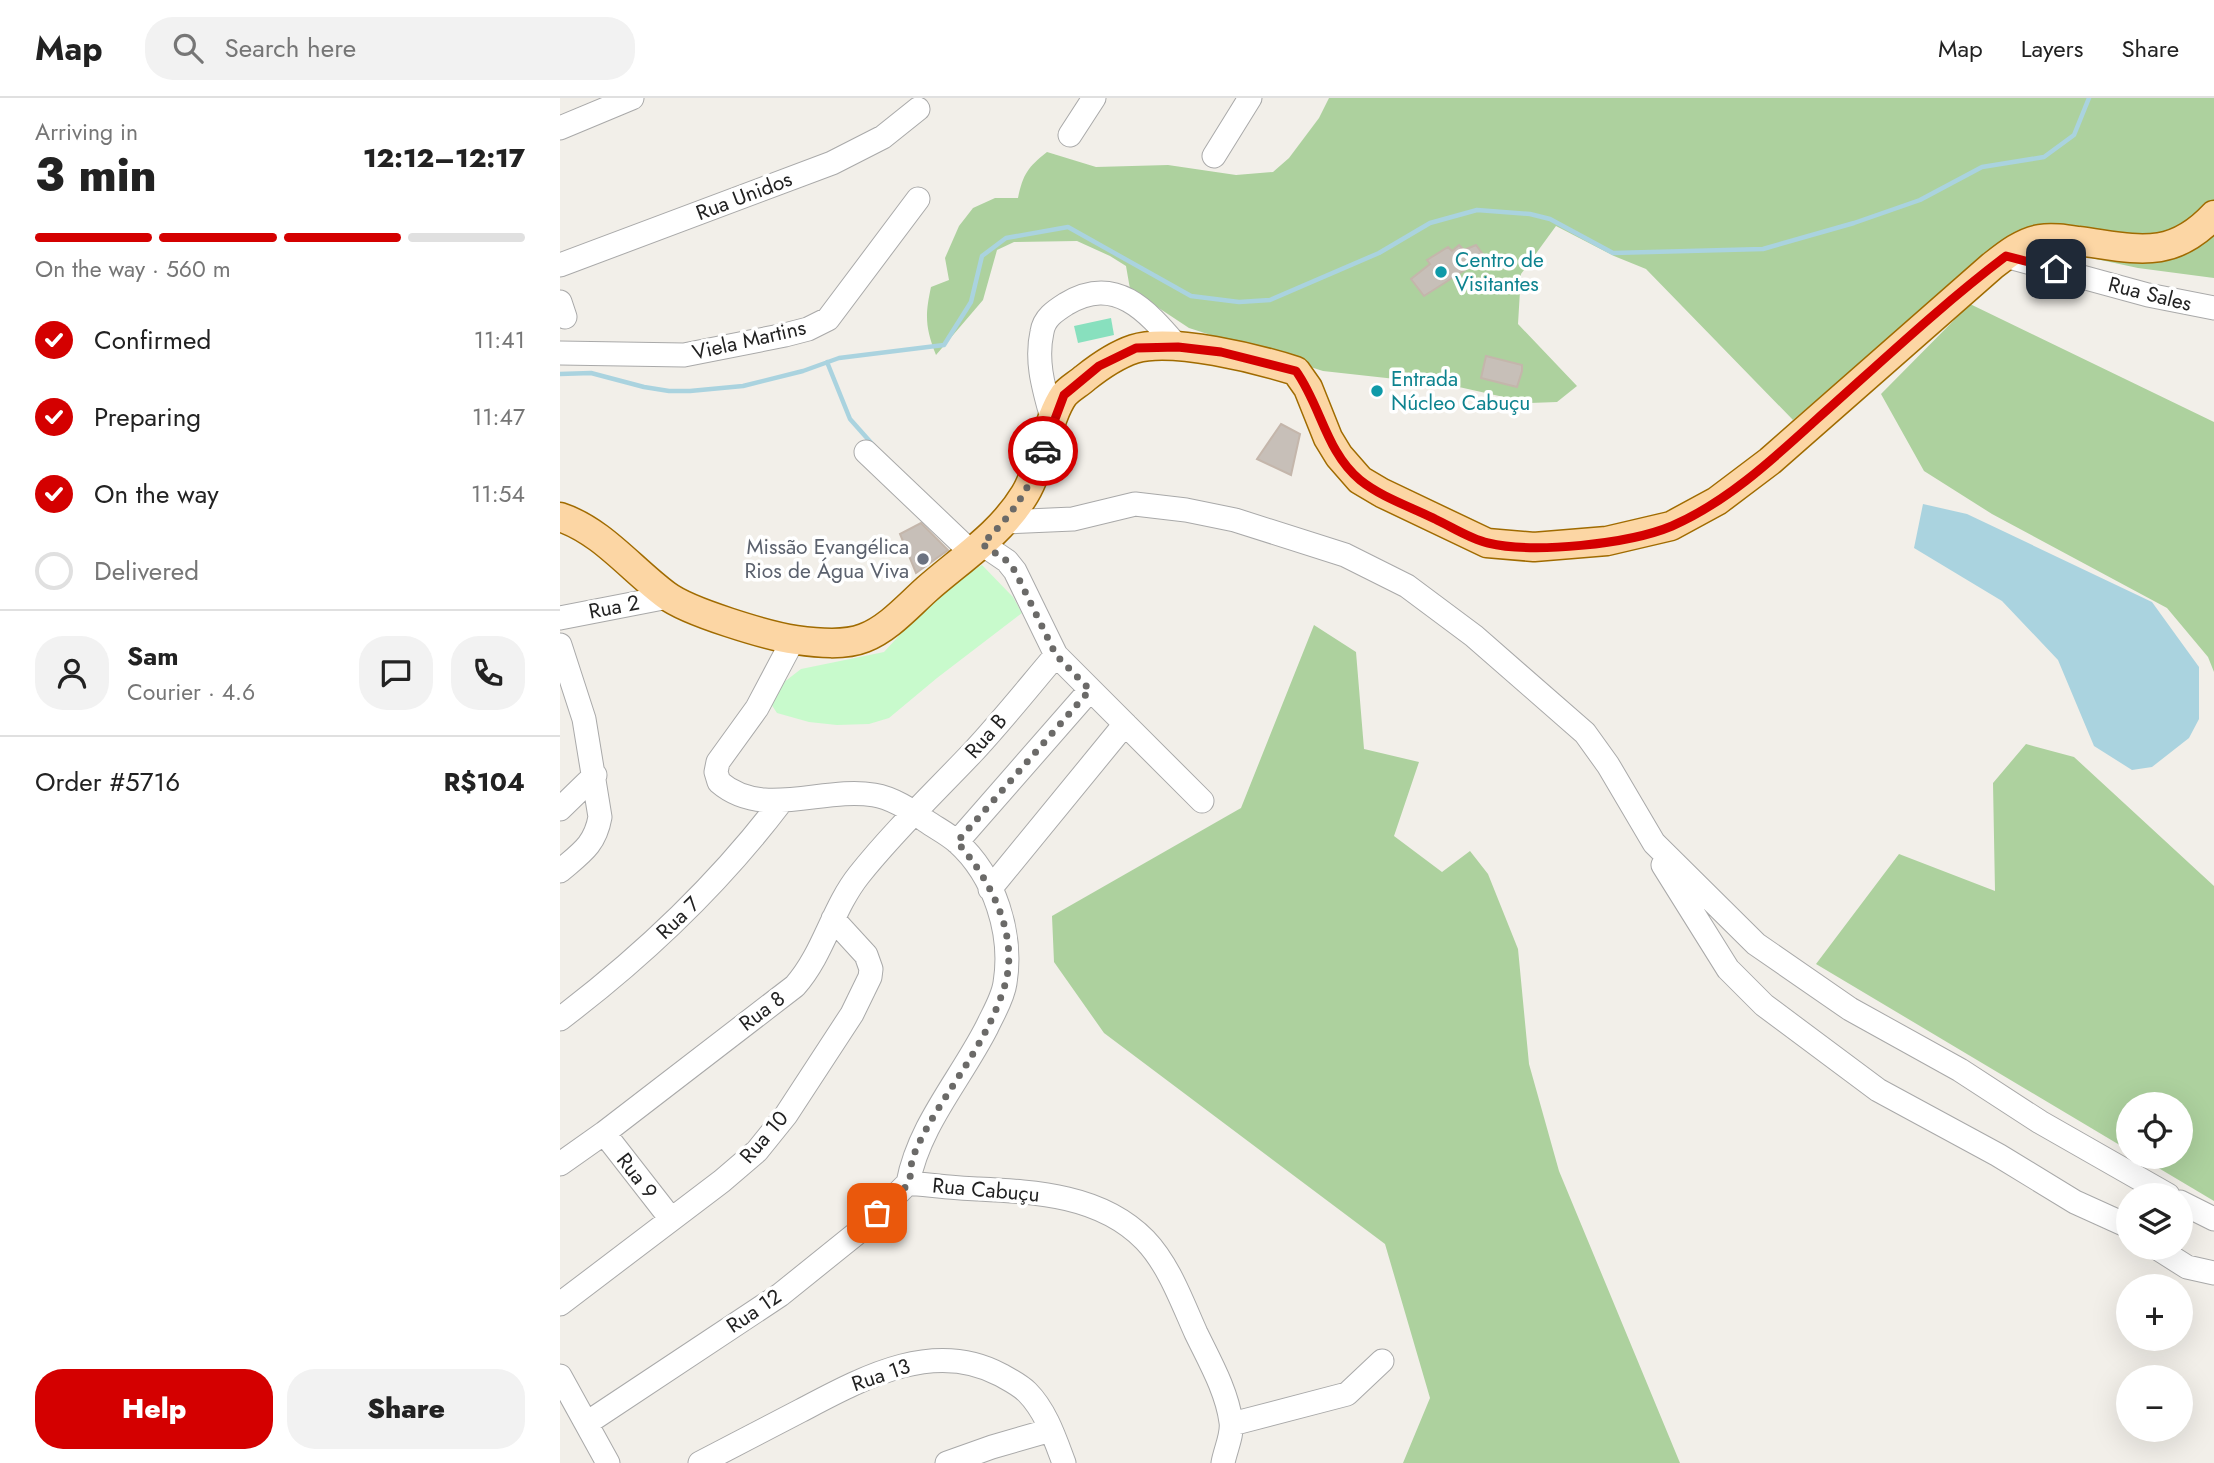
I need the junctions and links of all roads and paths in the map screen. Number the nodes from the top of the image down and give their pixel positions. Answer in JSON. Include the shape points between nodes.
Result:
{"nodes":[{"id":1,"x":632,"y":98,"type":"edge"},
{"id":2,"x":1094,"y":98,"type":"edge"},
{"id":3,"x":1250,"y":98,"type":"edge"},
{"id":4,"x":918,"y":109,"type":"dead end"},
{"id":5,"x":560,"y":128,"type":"edge"},
{"id":6,"x":1070,"y":135,"type":"dead end"},
{"id":7,"x":1214,"y":156,"type":"dead end"},
{"id":8,"x":918,"y":199,"type":"dead end"},
{"id":9,"x":2214,"y":215,"type":"edge"},
{"id":10,"x":2006,"y":256,"type":"junction"},
{"id":11,"x":560,"y":265,"type":"edge"},
{"id":12,"x":2214,"y":308,"type":"edge"},
{"id":13,"x":1178,"y":347,"type":"junction"},
{"id":14,"x":560,"y":353,"type":"edge"},
{"id":15,"x":1053,"y":422,"type":"junction"},
{"id":16,"x":866,"y":452,"type":"dead end"},
{"id":17,"x":560,"y":517,"type":"edge"},
{"id":18,"x":1005,"y":522,"type":"junction"},
{"id":19,"x":976,"y":548,"type":"junction"},
{"id":20,"x":668,"y":597,"type":"junction"},
{"id":21,"x":560,"y":618,"type":"edge"},
{"id":22,"x":793,"y":640,"type":"junction"},
{"id":23,"x":560,"y":645,"type":"edge"},
{"id":24,"x":1056,"y":655,"type":"junction"},
{"id":25,"x":1090,"y":690,"type":"junction"},
{"id":26,"x":1125,"y":724,"type":"junction"},
{"id":27,"x":594,"y":775,"type":"junction"},
{"id":28,"x":1202,"y":800,"type":"dead end"},
{"id":29,"x":781,"y":802,"type":"junction"},
{"id":30,"x":561,"y":807,"type":"edge"},
{"id":31,"x":914,"y":812,"type":"junction"},
{"id":32,"x":957,"y":842,"type":"junction"},
{"id":33,"x":1654,"y":843,"type":"junction"},
{"id":34,"x":560,"y":871,"type":"edge"},
{"id":35,"x":990,"y":889,"type":"junction"},
{"id":36,"x":833,"y":919,"type":"junction"},
{"id":37,"x":560,"y":1019,"type":"edge"},
{"id":38,"x":604,"y":1133,"type":"junction"},
{"id":39,"x":560,"y":1164,"type":"edge"},
{"id":40,"x":908,"y":1183,"type":"junction"},
{"id":41,"x":2147,"y":1183,"type":"edge"},
{"id":42,"x":2193,"y":1208,"type":"edge"},
{"id":43,"x":671,"y":1219,"type":"junction"},
{"id":44,"x":2214,"y":1219,"type":"edge"},
{"id":45,"x":2116,"y":1221,"type":"edge"},
{"id":46,"x":2176,"y":1260,"type":"edge"},
{"id":47,"x":2214,"y":1273,"type":"edge"},
{"id":48,"x":560,"y":1304,"type":"edge"},
{"id":49,"x":1382,"y":1361,"type":"dead end"},
{"id":50,"x":560,"y":1376,"type":"edge"},
{"id":51,"x":587,"y":1423,"type":"junction"},
{"id":52,"x":1232,"y":1424,"type":"junction"},
{"id":53,"x":1051,"y":1430,"type":"junction"},
{"id":54,"x":608,"y":1463,"type":"edge"},
{"id":55,"x":700,"y":1463,"type":"edge"},
{"id":56,"x":947,"y":1463,"type":"edge"},
{"id":57,"x":1065,"y":1463,"type":"edge"},
{"id":58,"x":1223,"y":1463,"type":"edge"}],
"edges":[{"from":1,"to":5,"type":"street"},
{"from":2,"to":6,"type":"street"},
{"from":3,"to":7,"type":"street"},
{"from":4,"to":11,"type":"street","name":"Rua Unidos","via":[[883,137],[832,163]]},
{"from":8,"to":14,"type":"street","name":"Viela Martins","via":[[828,320],[808,329],[684,355]]},
{"from":9,"to":10,"type":"main road","via":[[2180,243],[2156,248],[2053,238],[2028,242]]},
{"from":10,"to":12,"type":"street","name":"Rua Sales"},
{"from":10,"to":13,"type":"main road","via":[[1770,461],[1717,501],[1671,526],[1607,541],[1534,547],[1487,543],[1360,481],[1328,438],[1308,387],[1296,371],[1221,352]]},
{"from":13,"to":15,"type":"main road","via":[[1136,348],[1099,366],[1064,395]]},
{"from":13,"to":15,"type":"street","via":[[1130,300],[1094,293],[1071,301],[1052,313],[1042,329],[1039,366]]},
{"from":15,"to":18,"type":"main road","via":[[1026,493]]},
{"from":16,"to":19,"type":"street"},
{"from":17,"to":20,"type":"main road","via":[[597,537]]},
{"from":18,"to":19,"type":"main road"},
{"from":18,"to":33,"type":"street","via":[[1073,519],[1135,504],[1235,520],[1345,555],[1407,586],[1474,636],[1585,733]]},
{"from":19,"to":22,"type":"main road","via":[[864,638]]},
{"from":19,"to":24,"type":"street","via":[[1007,561],[1015,571]]},
{"from":20,"to":21,"type":"street","name":"Rua 2"},
{"from":20,"to":22,"type":"main road"},
{"from":22,"to":29,"type":"street","name":"Rua Cabuçu","via":[[716,772],[719,782],[742,796]]},
{"from":23,"to":27,"type":"street","via":[[584,719]]},
{"from":24,"to":25,"type":"street"},
{"from":24,"to":31,"type":"street","name":"Rua B","via":[[974,752]]},
{"from":25,"to":26,"type":"street"},
{"from":25,"to":32,"type":"street"},
{"from":26,"to":28,"type":"street"},
{"from":26,"to":35,"type":"street"},
{"from":27,"to":30,"type":"street"},
{"from":27,"to":34,"type":"street","via":[[600,817],[597,832],[588,847]]},
{"from":29,"to":31,"type":"street","name":"Rua Cabuçu","via":[[852,793],[876,795]]},
{"from":29,"to":37,"type":"street","name":"Rua 7","via":[[724,872],[676,921]]},
{"from":31,"to":32,"type":"street","name":"Rua Cabuçu"},
{"from":31,"to":36,"type":"street","name":"Rua 8","via":[[857,877]]},
{"from":32,"to":35,"type":"street","name":"Rua Cabuçu"},
{"from":33,"to":41,"type":"street","via":[[1756,944],[1840,1002]]},
{"from":33,"to":45,"type":"street","via":[[1657,856],[1728,970],[1764,1004],[1878,1090]]},
{"from":35,"to":40,"type":"street","name":"Rua Cabuçu","via":[[1005,934],[1005,987],[974,1053],[922,1137]]},
{"from":36,"to":38,"type":"street","name":"Rua 8","via":[[812,965],[795,986]]},
{"from":36,"to":43,"type":"street","name":"Rua 10","via":[[866,955],[871,969],[852,1014],[757,1151]]},
{"from":38,"to":39,"type":"street","name":"Rua 8"},
{"from":38,"to":43,"type":"street","name":"Rua 9"},
{"from":40,"to":51,"type":"street","name":"Rua 12","via":[[862,1229],[780,1295]]},
{"from":40,"to":52,"type":"street","name":"Rua Cabuçu","via":[[1061,1197],[1084,1202],[1122,1222],[1145,1240],[1161,1261],[1217,1380]]},
{"from":42,"to":44,"type":"street"},
{"from":43,"to":48,"type":"street","name":"Rua 10"},
{"from":46,"to":47,"type":"street"},
{"from":49,"to":52,"type":"street","via":[[1347,1394]]},
{"from":50,"to":51,"type":"street"},
{"from":51,"to":54,"type":"street"},
{"from":52,"to":58,"type":"street"},
{"from":53,"to":55,"type":"street","name":"Rua 13","via":[[1027,1392],[1010,1380],[989,1368],[941,1359],[891,1369],[854,1383]]},
{"from":53,"to":56,"type":"street"},
{"from":53,"to":57,"type":"street","name":"Rua 13"}]}
